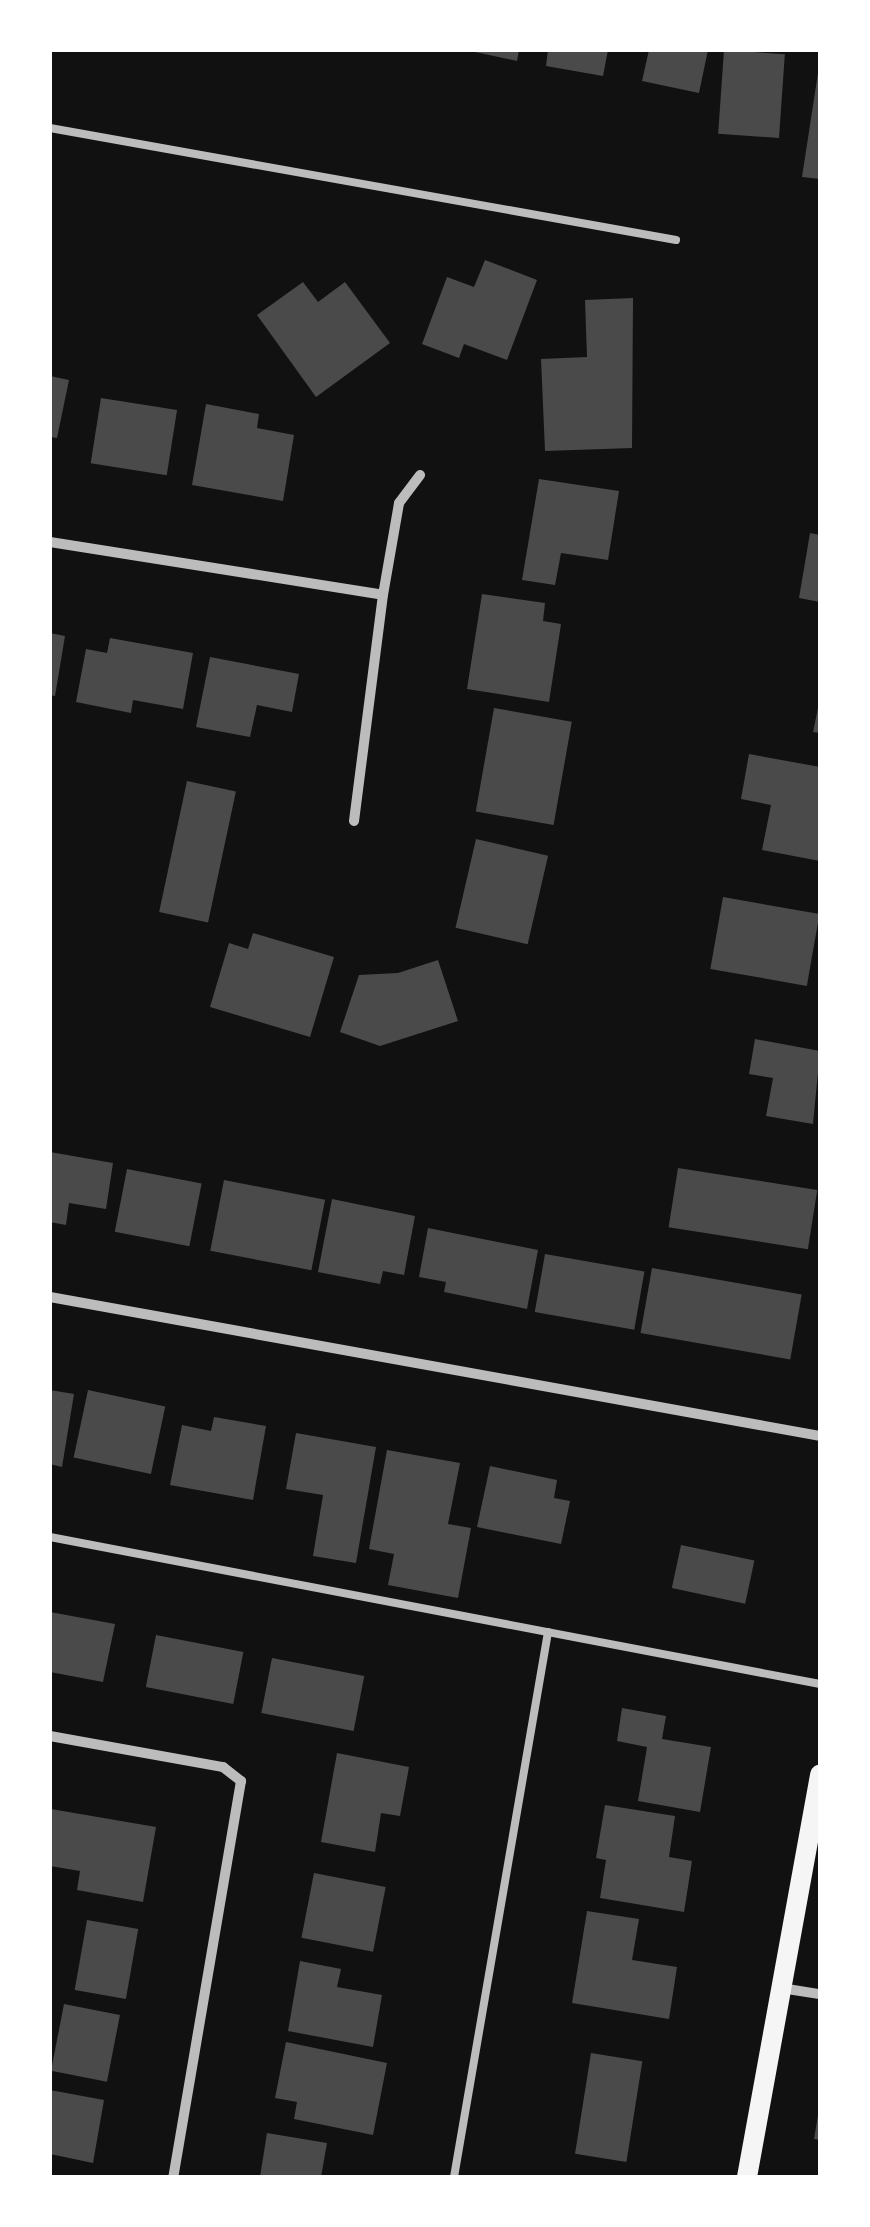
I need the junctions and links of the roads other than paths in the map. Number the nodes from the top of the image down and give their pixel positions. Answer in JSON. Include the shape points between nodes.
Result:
{"nodes":[{"id":1,"x":50,"y":128,"type":"edge"},
{"id":2,"x":676,"y":240,"type":"dead end"},
{"id":3,"x":420,"y":475,"type":"dead end"},
{"id":4,"x":50,"y":542,"type":"edge"},
{"id":5,"x":383,"y":595,"type":"junction"},
{"id":6,"x":354,"y":821,"type":"dead end"},
{"id":7,"x":50,"y":1297,"type":"edge"},
{"id":8,"x":820,"y":1436,"type":"edge"},
{"id":9,"x":50,"y":1537,"type":"edge"},
{"id":10,"x":548,"y":1632,"type":"junction"},
{"id":11,"x":820,"y":1684,"type":"edge"},
{"id":12,"x":50,"y":1736,"type":"edge"},
{"id":13,"x":820,"y":1776,"type":"edge"},
{"id":14,"x":782,"y":1988,"type":"junction"},
{"id":15,"x":820,"y":1994,"type":"edge"},
{"id":16,"x":173,"y":2177,"type":"edge"},
{"id":17,"x":454,"y":2177,"type":"edge"},
{"id":18,"x":748,"y":2177,"type":"edge"}],
"edges":[{"from":1,"to":2,"type":"lane"},
{"from":3,"to":5,"type":"street","via":[[399,502]]},
{"from":4,"to":5,"type":"street"},
{"from":5,"to":6,"type":"street"},
{"from":7,"to":8,"type":"street"},
{"from":9,"to":10,"type":"lane"},
{"from":10,"to":11,"type":"lane"},
{"from":10,"to":17,"type":"lane"},
{"from":12,"to":16,"type":"street","via":[[223,1767],[241,1780]]},
{"from":13,"to":14,"type":"main road"},
{"from":14,"to":15,"type":"street"},
{"from":14,"to":18,"type":"main road"}]}
